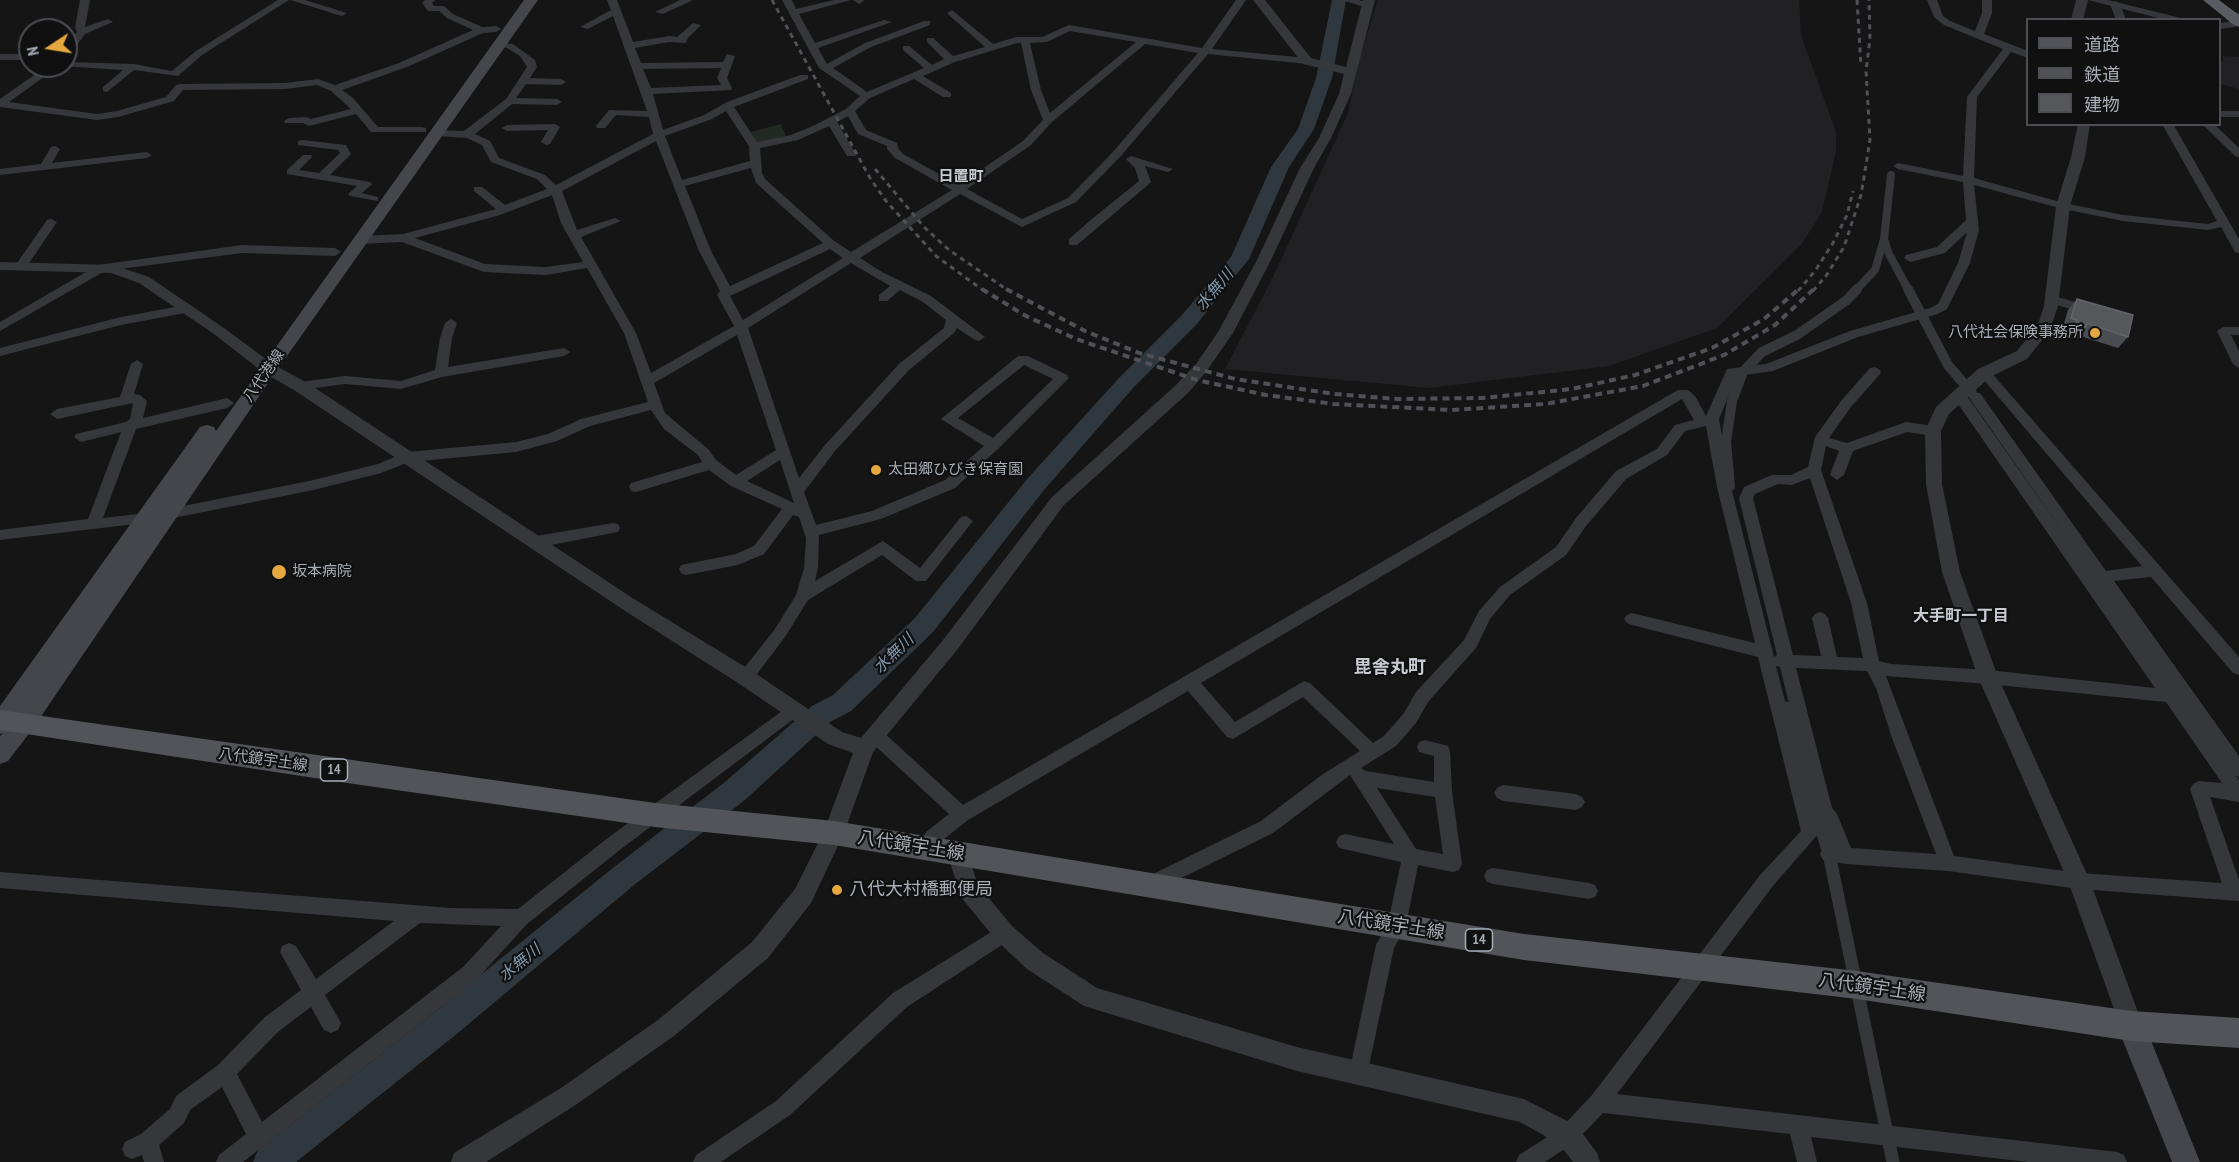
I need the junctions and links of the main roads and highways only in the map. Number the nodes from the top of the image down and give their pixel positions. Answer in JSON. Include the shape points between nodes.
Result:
{"nodes":[{"id":1,"x":517,"y":0,"type":"edge"},
{"id":2,"x":531,"y":0,"type":"edge"},
{"id":3,"x":2216,"y":7,"type":"edge"},
{"id":4,"x":2238,"y":21,"type":"edge"},
{"id":5,"x":492,"y":34,"type":"junction"},
{"id":6,"x":429,"y":131,"type":"junction"},
{"id":7,"x":263,"y":364,"type":"junction"},
{"id":8,"x":6,"y":722,"type":"edge"},
{"id":9,"x":0,"y":754,"type":"edge"},
{"id":10,"x":2131,"y":1026,"type":"junction"},
{"id":11,"x":2239,"y":1033,"type":"edge"},
{"id":12,"x":2186,"y":1162,"type":"edge"}],
"edges":[{"from":1,"to":5,"type":"main road","name":"八代港線"},
{"from":2,"to":5,"type":"main road","name":"八代港線"},
{"from":3,"to":4,"type":"highway"},
{"from":5,"to":6,"type":"main road","name":"八代港線"},
{"from":6,"to":7,"type":"main road","name":"八代港線","via":[[336,252]]},
{"from":6,"to":7,"type":"main road","name":"八代港線","via":[[360,240]]},
{"from":7,"to":8,"type":"main road","name":"八代港線","via":[[227,403]]},
{"from":7,"to":8,"type":"main road","name":"八代港線","via":[[168,514]]},
{"from":8,"to":9,"type":"main road","name":"八代港線"},
{"from":8,"to":10,"type":"main road","name":"八代鏡宇土線","number":"14","via":[[662,815],[834,833],[1524,947],[1857,985]]},
{"from":10,"to":11,"type":"main road","name":"八代鏡宇土線","number":"14"},
{"from":10,"to":12,"type":"main road"}]}
